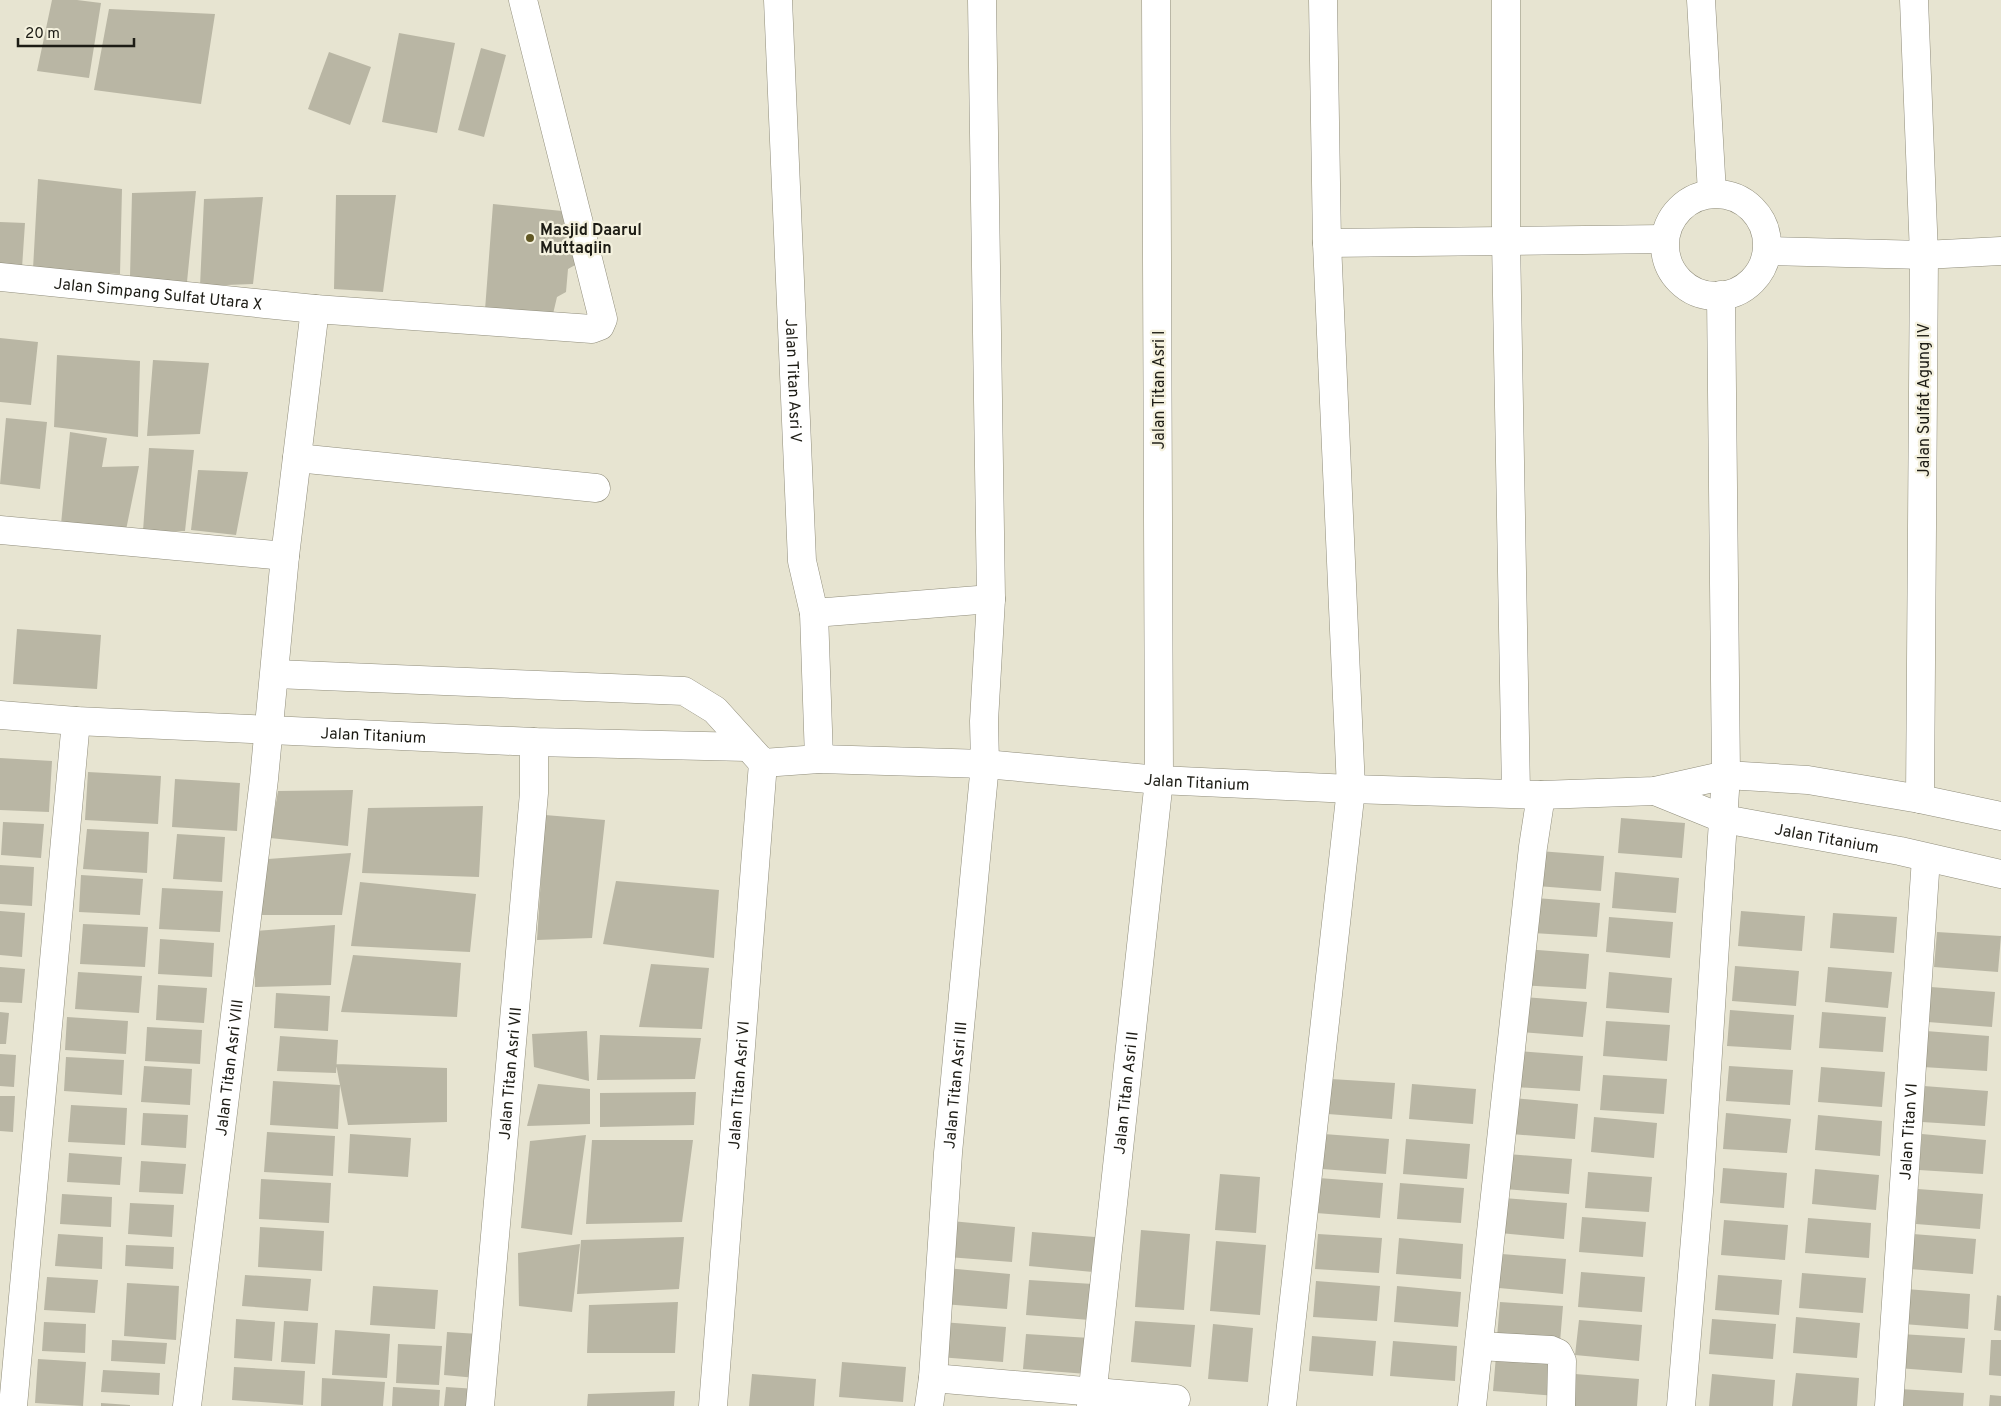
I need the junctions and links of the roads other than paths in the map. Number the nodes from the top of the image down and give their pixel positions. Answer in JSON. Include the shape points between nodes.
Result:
{"nodes":[{"id":1,"x":523,"y":0,"type":"edge"},
{"id":2,"x":778,"y":0,"type":"edge"},
{"id":3,"x":982,"y":0,"type":"edge"},
{"id":4,"x":1156,"y":0,"type":"edge"},
{"id":5,"x":1323,"y":0,"type":"edge"},
{"id":6,"x":1506,"y":0,"type":"edge"},
{"id":7,"x":1702,"y":0,"type":"edge"},
{"id":8,"x":1914,"y":0,"type":"edge"},
{"id":9,"x":1712,"y":193,"type":"junction"},
{"id":10,"x":1664,"y":239,"type":"junction"},
{"id":11,"x":1506,"y":240,"type":"junction"},
{"id":12,"x":1327,"y":242,"type":"junction"},
{"id":13,"x":2001,"y":250,"type":"edge"},
{"id":14,"x":1767,"y":251,"type":"junction"},
{"id":15,"x":1924,"y":255,"type":"junction"},
{"id":16,"x":0,"y":277,"type":"edge"},
{"id":17,"x":1721,"y":295,"type":"junction"},
{"id":18,"x":315,"y":309,"type":"junction"},
{"id":19,"x":297,"y":458,"type":"junction"},
{"id":20,"x":596,"y":488,"type":"dead end"},
{"id":21,"x":0,"y":530,"type":"edge"},
{"id":22,"x":284,"y":556,"type":"junction"},
{"id":23,"x":991,"y":599,"type":"junction"},
{"id":24,"x":814,"y":613,"type":"junction"},
{"id":25,"x":275,"y":674,"type":"junction"},
{"id":26,"x":0,"y":715,"type":"edge"},
{"id":27,"x":76,"y":721,"type":"junction"},
{"id":28,"x":269,"y":730,"type":"junction"},
{"id":29,"x":534,"y":742,"type":"junction"},
{"id":30,"x":755,"y":754,"type":"junction"},
{"id":31,"x":819,"y":759,"type":"junction"},
{"id":32,"x":986,"y":764,"type":"junction"},
{"id":33,"x":1726,"y":775,"type":"junction"},
{"id":34,"x":1159,"y":780,"type":"junction"},
{"id":35,"x":1351,"y":789,"type":"junction"},
{"id":36,"x":1655,"y":792,"type":"junction"},
{"id":37,"x":1529,"y":794,"type":"junction"},
{"id":38,"x":1920,"y":799,"type":"junction"},
{"id":39,"x":2001,"y":816,"type":"edge"},
{"id":40,"x":1724,"y":819,"type":"junction"},
{"id":41,"x":1926,"y":858,"type":"junction"},
{"id":42,"x":2001,"y":874,"type":"edge"},
{"id":43,"x":1479,"y":1346,"type":"junction"},
{"id":44,"x":933,"y":1378,"type":"junction"},
{"id":45,"x":1091,"y":1399,"type":"edge"},
{"id":46,"x":1176,"y":1399,"type":"dead end"},
{"id":47,"x":13,"y":1406,"type":"edge"},
{"id":48,"x":187,"y":1406,"type":"edge"},
{"id":49,"x":480,"y":1406,"type":"edge"},
{"id":50,"x":713,"y":1406,"type":"edge"},
{"id":51,"x":929,"y":1406,"type":"edge"},
{"id":52,"x":1282,"y":1406,"type":"edge"},
{"id":53,"x":1472,"y":1406,"type":"edge"},
{"id":54,"x":1561,"y":1406,"type":"edge"},
{"id":55,"x":1681,"y":1406,"type":"edge"},
{"id":56,"x":1890,"y":1406,"type":"edge"}],
"edges":[{"from":1,"to":18,"type":"street","name":"Jalan Simpang Sulfat Utara X","via":[[599,300],[603,319],[600,326],[592,329]]},
{"from":2,"to":24,"type":"street","name":"Jalan Titan Asri V","via":[[802,561]]},
{"from":3,"to":23,"type":"street","name":"Jalan Titan Asri III"},
{"from":4,"to":34,"type":"street","name":"Jalan Titan Asri I"},
{"from":5,"to":12,"type":"street"},
{"from":6,"to":11,"type":"street"},
{"from":7,"to":9,"type":"street"},
{"from":8,"to":15,"type":"street","name":"Jalan Sulfat Agung IV"},
{"from":9,"to":10,"type":"street","via":[[1689,201],[1672,217]]},
{"from":9,"to":14,"type":"street","via":[[1730,195],[1746,203],[1758,216],[1766,233]]},
{"from":10,"to":11,"type":"street"},
{"from":10,"to":17,"type":"street","via":[[1666,259],[1675,277],[1690,290]]},
{"from":11,"to":12,"type":"street"},
{"from":11,"to":37,"type":"street"},
{"from":12,"to":35,"type":"street"},
{"from":13,"to":15,"type":"street"},
{"from":14,"to":15,"type":"street"},
{"from":14,"to":17,"type":"street","via":[[1761,270],[1748,285],[1729,295]]},
{"from":15,"to":38,"type":"street","name":"Jalan Sulfat Agung IV"},
{"from":16,"to":18,"type":"street","name":"Jalan Simpang Sulfat Utara X"},
{"from":17,"to":33,"type":"street"},
{"from":18,"to":19,"type":"street","name":"Jalan Titan Asri VIII"},
{"from":19,"to":20,"type":"street"},
{"from":19,"to":22,"type":"street","name":"Jalan Titan Asri VIII"},
{"from":21,"to":22,"type":"street"},
{"from":22,"to":25,"type":"street","name":"Jalan Titan Asri VIII"},
{"from":23,"to":24,"type":"street"},
{"from":23,"to":32,"type":"street","name":"Jalan Titan Asri III","via":[[984,721]]},
{"from":24,"to":31,"type":"street","name":"Jalan Titan Asri V"},
{"from":25,"to":28,"type":"street","name":"Jalan Titan Asri VIII"},
{"from":25,"to":30,"type":"street","via":[[684,691],[715,710]]},
{"from":26,"to":27,"type":"street","name":"Jalan Titanium"},
{"from":27,"to":28,"type":"street","name":"Jalan Titanium"},
{"from":27,"to":47,"type":"street"},
{"from":28,"to":29,"type":"street","name":"Jalan Titanium"},
{"from":28,"to":48,"type":"street","name":"Jalan Titan Asri VIII"},
{"from":29,"to":30,"type":"street","name":"Jalan Titanium"},
{"from":29,"to":49,"type":"street","name":"Jalan Titan Asri VII","via":[[534,794]]},
{"from":30,"to":31,"type":"street","name":"Jalan Titanium"},
{"from":30,"to":50,"type":"street","name":"Jalan Titan Asri VI"},
{"from":31,"to":32,"type":"street","name":"Jalan Titanium"},
{"from":32,"to":34,"type":"street","name":"Jalan Titanium"},
{"from":32,"to":44,"type":"street","name":"Jalan Titan Asri III","via":[[948,1153]]},
{"from":33,"to":36,"type":"street","name":"Jalan Titanium"},
{"from":33,"to":38,"type":"street","name":"Jalan Titanium","via":[[1808,780]]},
{"from":33,"to":40,"type":"street"},
{"from":34,"to":35,"type":"street","name":"Jalan Titanium"},
{"from":34,"to":45,"type":"street","name":"Jalan Titan Asri II"},
{"from":35,"to":37,"type":"street","name":"Jalan Titanium"},
{"from":35,"to":52,"type":"street"},
{"from":36,"to":37,"type":"street","name":"Jalan Titanium"},
{"from":36,"to":40,"type":"street","name":"Jalan Titanium"},
{"from":37,"to":43,"type":"street","via":[[1533,847]]},
{"from":38,"to":39,"type":"street","name":"Jalan Titanium"},
{"from":40,"to":41,"type":"street","name":"Jalan Titanium"},
{"from":40,"to":55,"type":"street","via":[[1700,1182]]},
{"from":41,"to":42,"type":"street","name":"Jalan Titanium"},
{"from":41,"to":56,"type":"street","name":"Jalan Titan VI"},
{"from":43,"to":53,"type":"street"},
{"from":43,"to":54,"type":"street","via":[[1558,1353],[1562,1362]]},
{"from":44,"to":45,"type":"street"},
{"from":44,"to":51,"type":"street","name":"Jalan Titan Asri III"},
{"from":45,"to":46,"type":"street"}]}
